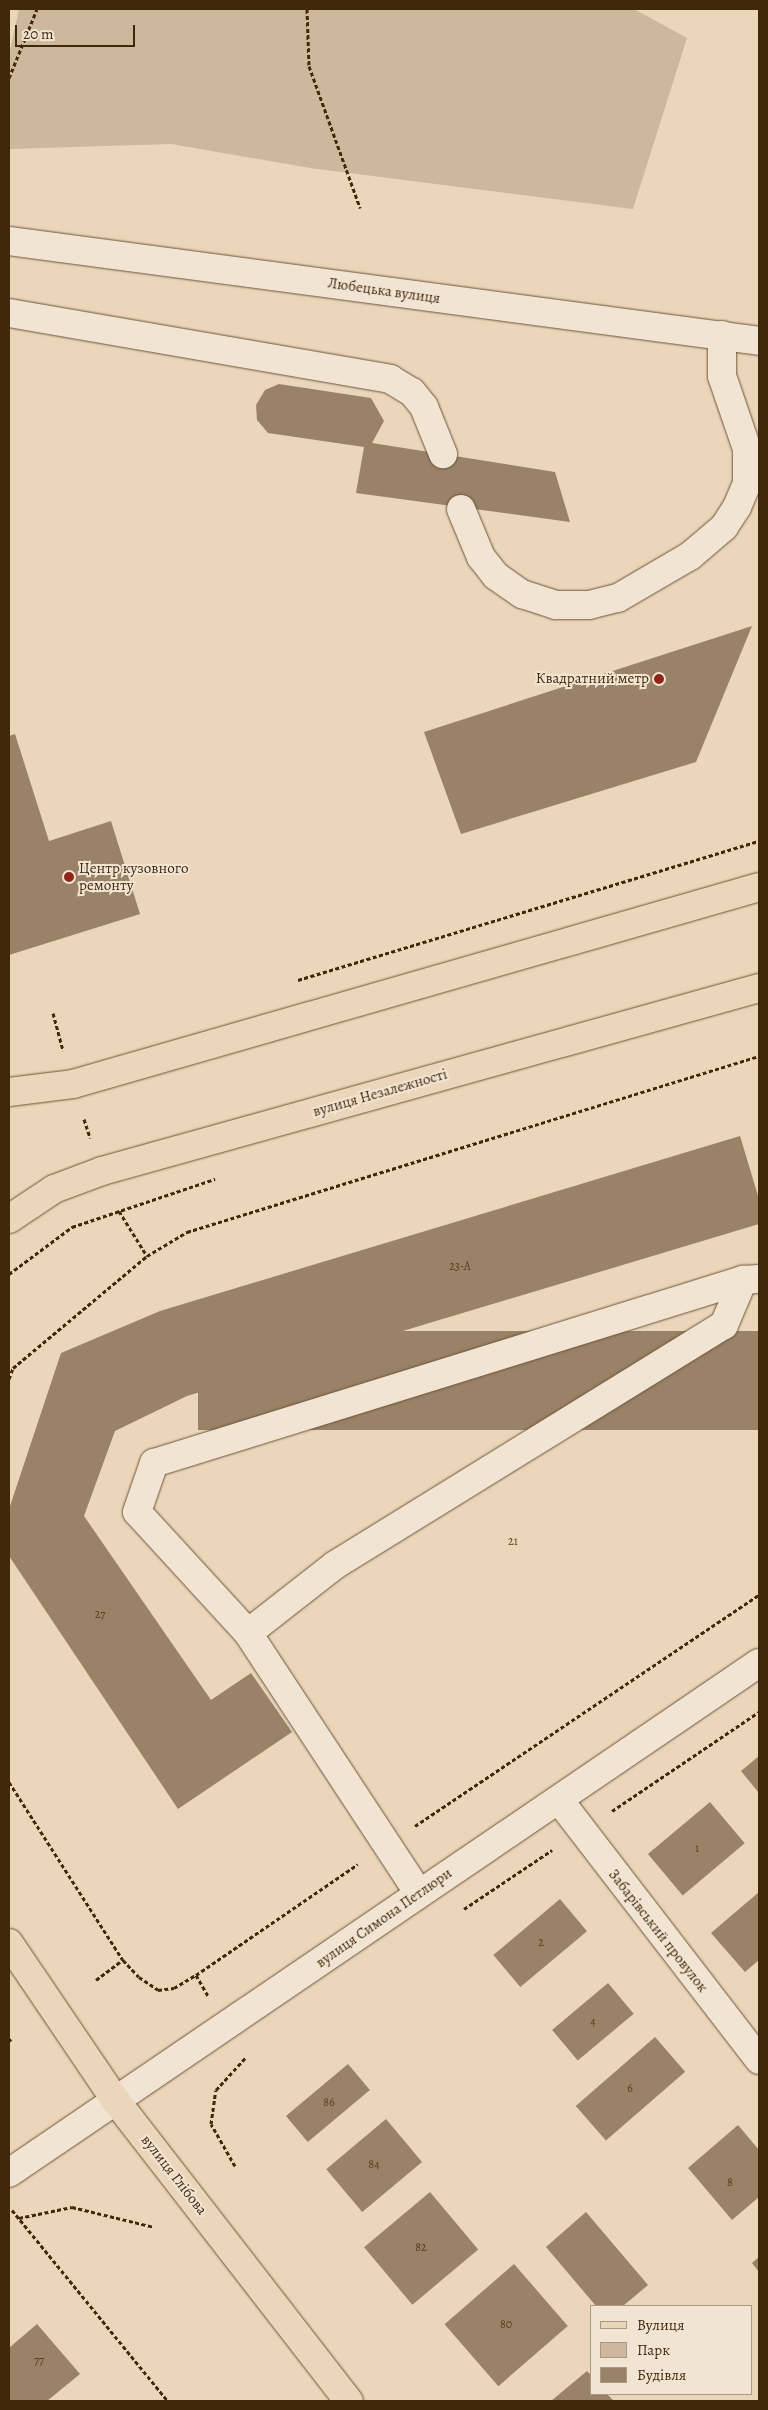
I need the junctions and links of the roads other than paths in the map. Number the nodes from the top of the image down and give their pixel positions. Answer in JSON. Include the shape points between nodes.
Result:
{"nodes":[{"id":1,"x":9,"y":241,"type":"edge"},
{"id":2,"x":9,"y":313,"type":"edge"},
{"id":3,"x":722,"y":335,"type":"junction"},
{"id":4,"x":759,"y":341,"type":"edge"},
{"id":5,"x":443,"y":454,"type":"dead end"},
{"id":6,"x":461,"y":509,"type":"dead end"},
{"id":7,"x":759,"y":887,"type":"edge"},
{"id":8,"x":759,"y":988,"type":"edge"},
{"id":9,"x":9,"y":1092,"type":"edge"},
{"id":10,"x":9,"y":1219,"type":"edge"},
{"id":11,"x":751,"y":1280,"type":"edge"},
{"id":12,"x":248,"y":1633,"type":"junction"},
{"id":13,"x":759,"y":1663,"type":"edge"},
{"id":14,"x":559,"y":1800,"type":"junction"},
{"id":15,"x":418,"y":1892,"type":"junction"},
{"id":16,"x":9,"y":1943,"type":"edge"},
{"id":17,"x":759,"y":2060,"type":"edge"},
{"id":18,"x":116,"y":2101,"type":"junction"},
{"id":19,"x":9,"y":2173,"type":"edge"},
{"id":20,"x":349,"y":2401,"type":"edge"}],
"edges":[{"from":1,"to":3,"type":"street","name":"Любецька вулиця"},
{"from":2,"to":5,"type":"street","via":[[390,379],[412,392],[424,407]]},
{"from":3,"to":4,"type":"street","name":"Любецька вулиця"},
{"from":3,"to":6,"type":"street","via":[[722,376],[747,449],[747,482],[738,507],[724,527],[690,556],[618,598],[589,605],[556,605],[522,594],[496,576],[481,557]]},
{"from":7,"to":9,"type":"main road","via":[[82,1082]]},
{"from":8,"to":10,"type":"main road","name":"вулиця Незалежності","via":[[102,1171],[54,1189]]},
{"from":11,"to":12,"type":"street","via":[[724,1325],[334,1565]]},
{"from":11,"to":12,"type":"street","via":[[154,1463],[137,1512]]},
{"from":12,"to":15,"type":"street"},
{"from":13,"to":14,"type":"street","name":"вулиця Симона Петлюри"},
{"from":14,"to":15,"type":"street","name":"вулиця Симона Петлюри"},
{"from":14,"to":17,"type":"street","name":"Забарівський провулок"},
{"from":15,"to":18,"type":"street","name":"вулиця Симона Петлюри"},
{"from":16,"to":18,"type":"main road","name":"вулиця Глібова"},
{"from":18,"to":19,"type":"street","name":"вулиця Симона Петлюри"},
{"from":18,"to":20,"type":"main road","name":"вулиця Глібова"}]}
